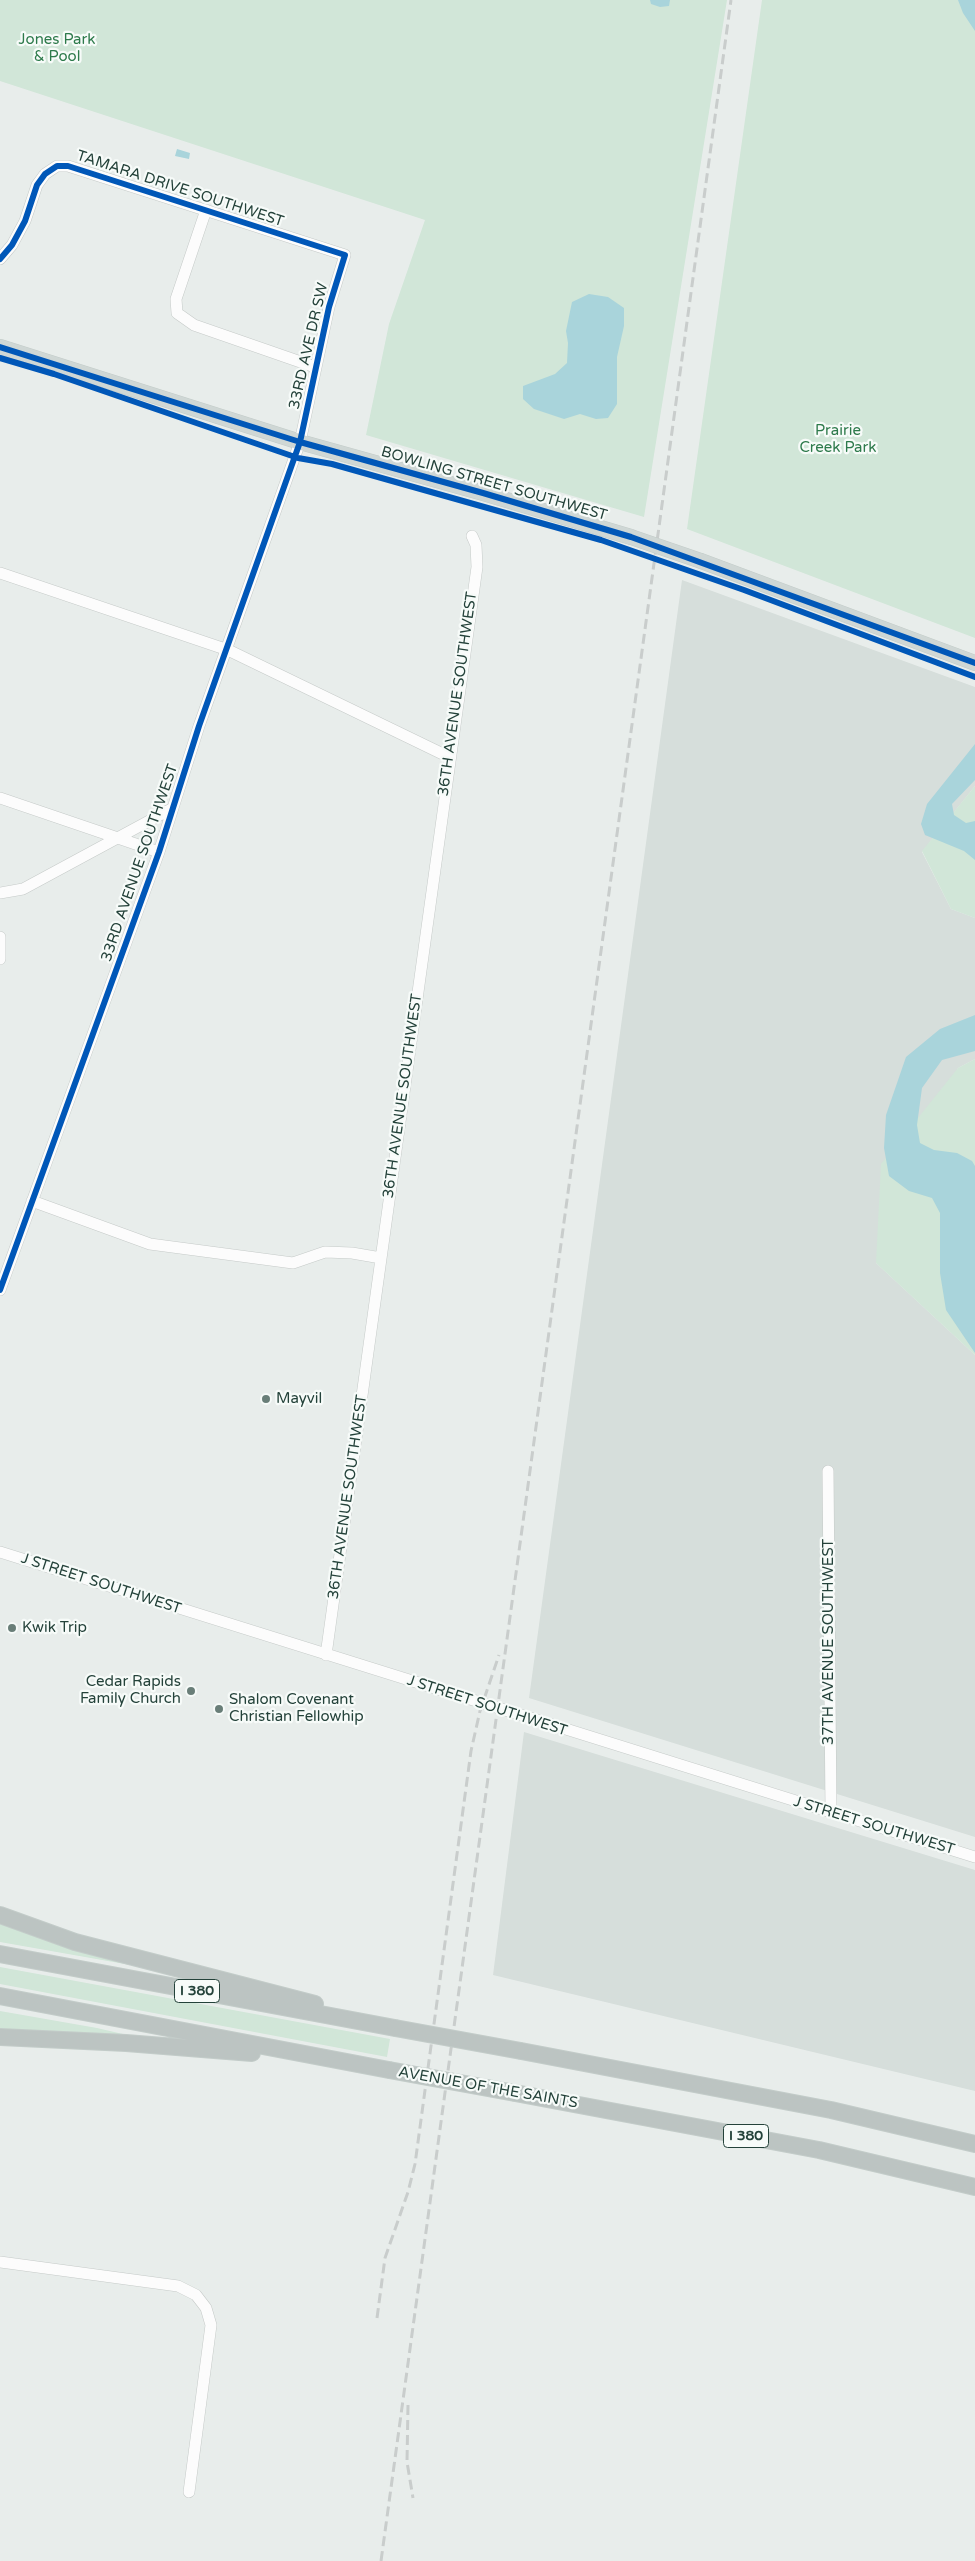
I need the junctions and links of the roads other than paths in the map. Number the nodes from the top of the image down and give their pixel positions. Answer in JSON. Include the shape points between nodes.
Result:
{"nodes":[{"id":1,"x":206,"y":210,"type":"junction"},
{"id":2,"x":345,"y":255,"type":"joint"},
{"id":3,"x":0,"y":259,"type":"edge"},
{"id":4,"x":0,"y":346,"type":"edge"},
{"id":5,"x":315,"y":367,"type":"junction"},
{"id":6,"x":300,"y":442,"type":"junction"},
{"id":7,"x":472,"y":536,"type":"dead end"},
{"id":8,"x":0,"y":573,"type":"edge"},
{"id":9,"x":228,"y":650,"type":"junction"},
{"id":10,"x":975,"y":664,"type":"edge"},
{"id":11,"x":449,"y":757,"type":"junction"},
{"id":12,"x":0,"y":798,"type":"edge"},
{"id":13,"x":173,"y":808,"type":"junction"},
{"id":14,"x":118,"y":839,"type":"junction"},
{"id":15,"x":159,"y":852,"type":"junction"},
{"id":16,"x":0,"y":893,"type":"edge"},
{"id":17,"x":0,"y":937,"type":"edge"},
{"id":18,"x":0,"y":959,"type":"edge"},
{"id":19,"x":32,"y":1201,"type":"junction"},
{"id":20,"x":381,"y":1258,"type":"junction"},
{"id":21,"x":0,"y":1290,"type":"edge"},
{"id":22,"x":828,"y":1471,"type":"dead end"},
{"id":23,"x":0,"y":1552,"type":"edge"},
{"id":24,"x":326,"y":1655,"type":"junction"},
{"id":25,"x":831,"y":1812,"type":"junction"},
{"id":26,"x":975,"y":1857,"type":"edge"},
{"id":27,"x":0,"y":1916,"type":"edge"},
{"id":28,"x":0,"y":1954,"type":"edge"},
{"id":29,"x":0,"y":1996,"type":"edge"},
{"id":30,"x":376,"y":2024,"type":"junction"},
{"id":31,"x":0,"y":2037,"type":"edge"},
{"id":32,"x":339,"y":2060,"type":"junction"},
{"id":33,"x":975,"y":2144,"type":"edge"},
{"id":34,"x":975,"y":2187,"type":"edge"},
{"id":35,"x":0,"y":2262,"type":"edge"},
{"id":36,"x":189,"y":2492,"type":"dead end"}],
"edges":[{"from":1,"to":2,"type":"street","name":"TAMARA DRIVE SOUTHWEST"},
{"from":1,"to":3,"type":"street","name":"TAMARA DRIVE SOUTHWEST","via":[[68,166],[57,166],[37,185],[25,221]]},
{"from":1,"to":5,"type":"street","via":[[176,299],[177,312],[194,325]]},
{"from":2,"to":5,"type":"street","name":"33RD AVE DR SW"},
{"from":4,"to":6,"type":"main road","name":"BOWLING STREET SOUTHWEST"},
{"from":5,"to":6,"type":"street","name":"33RD AVE DR SW"},
{"from":6,"to":9,"type":"street","name":"33RD AVENUE SOUTHWEST"},
{"from":6,"to":10,"type":"main road","name":"BOWLING STREET SOUTHWEST","bridge":true,"via":[[631,537]]},
{"from":7,"to":11,"type":"street","name":"36TH AVENUE SOUTHWEST","via":[[477,566]]},
{"from":8,"to":9,"type":"street"},
{"from":9,"to":11,"type":"street"},
{"from":9,"to":13,"type":"street","name":"33RD AVENUE SOUTHWEST"},
{"from":11,"to":20,"type":"street","name":"36TH AVENUE SOUTHWEST"},
{"from":12,"to":14,"type":"street"},
{"from":13,"to":14,"type":"street"},
{"from":13,"to":15,"type":"street","name":"33RD AVENUE SOUTHWEST"},
{"from":14,"to":15,"type":"street"},
{"from":14,"to":16,"type":"street","via":[[23,888]]},
{"from":15,"to":19,"type":"street","name":"33RD AVENUE SOUTHWEST"},
{"from":17,"to":18,"type":"street"},
{"from":19,"to":20,"type":"street","via":[[150,1244],[293,1263],[325,1252]]},
{"from":19,"to":21,"type":"street","name":"33RD AVENUE SOUTHWEST"},
{"from":20,"to":24,"type":"street","name":"36TH AVENUE SOUTHWEST"},
{"from":22,"to":25,"type":"street","name":"37TH AVENUE SOUTHWEST"},
{"from":23,"to":24,"type":"street","name":"J STREET SOUTHWEST"},
{"from":24,"to":25,"type":"street","name":"J STREET SOUTHWEST"},
{"from":25,"to":26,"type":"street","name":"J STREET SOUTHWEST"},
{"from":27,"to":30,"type":"highway","via":[[75,1942],[302,1999]]},
{"from":28,"to":30,"type":"highway","number":"I 380"},
{"from":29,"to":32,"type":"highway","name":"AVENUE OF THE SAINTS","number":"I 380"},
{"from":30,"to":33,"type":"highway","number":"I 380","bridge":true,"via":[[831,2110]]},
{"from":31,"to":32,"type":"highway","via":[[126,2043]]},
{"from":32,"to":34,"type":"highway","name":"AVENUE OF THE SAINTS","number":"I 380","bridge":true,"via":[[819,2150]]},
{"from":35,"to":36,"type":"street","via":[[178,2286],[196,2295],[206,2308],[211,2325]]}]}
